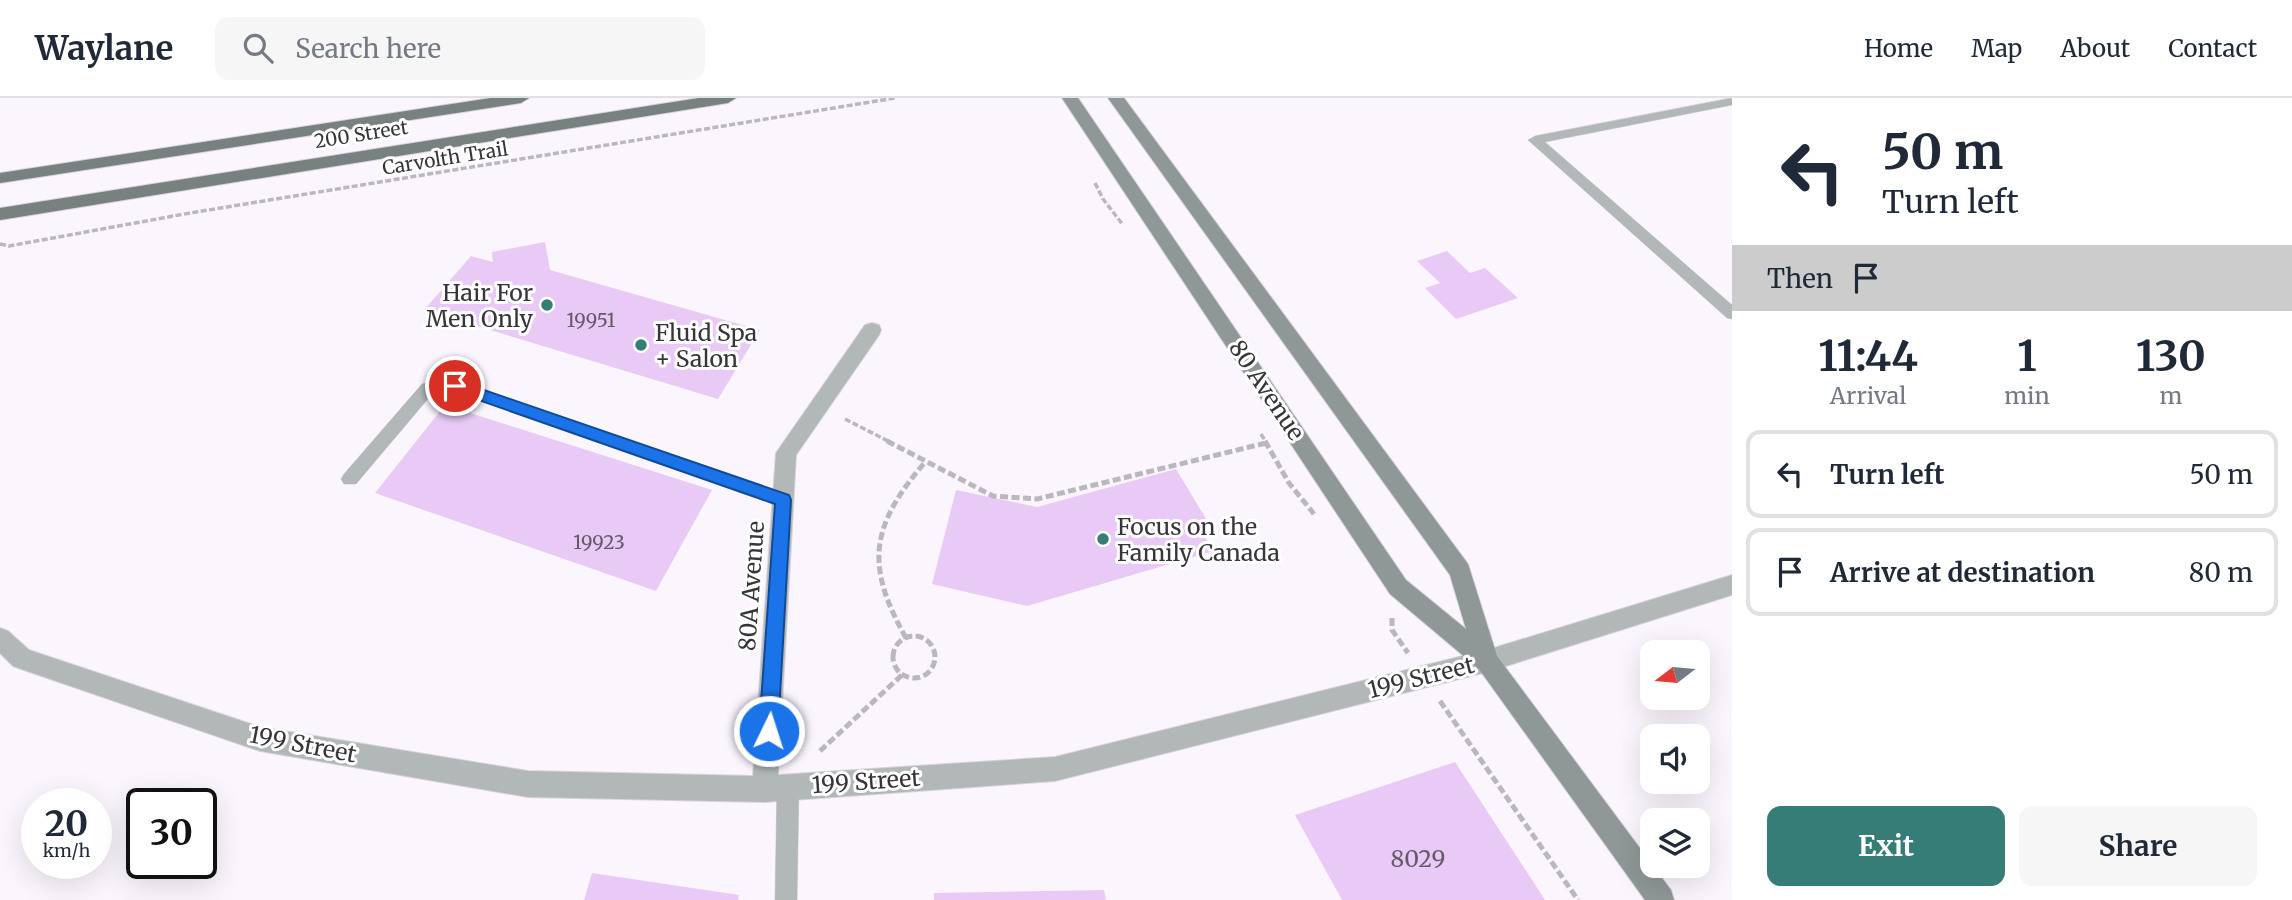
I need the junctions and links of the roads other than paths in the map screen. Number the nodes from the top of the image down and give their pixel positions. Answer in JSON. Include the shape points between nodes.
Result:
{"nodes":[{"id":1,"x":522,"y":98,"type":"edge"},
{"id":2,"x":728,"y":98,"type":"edge"},
{"id":3,"x":1070,"y":98,"type":"edge"},
{"id":4,"x":1116,"y":98,"type":"edge"},
{"id":5,"x":1732,"y":101,"type":"edge"},
{"id":6,"x":0,"y":178,"type":"edge"},
{"id":7,"x":0,"y":214,"type":"edge"},
{"id":8,"x":1732,"y":314,"type":"edge"},
{"id":9,"x":872,"y":330,"type":"dead end"},
{"id":10,"x":350,"y":479,"type":"dead end"},
{"id":11,"x":783,"y":500,"type":"junction"},
{"id":12,"x":1732,"y":585,"type":"edge"},
{"id":13,"x":0,"y":638,"type":"edge"},
{"id":14,"x":1487,"y":661,"type":"junction"},
{"id":15,"x":777,"y":787,"type":"junction"},
{"id":16,"x":786,"y":900,"type":"edge"},
{"id":17,"x":1661,"y":900,"type":"edge"}],
"edges":[{"from":1,"to":6,"type":"main road","name":"200 Street"},
{"from":2,"to":7,"type":"main road","name":"200 Street"},
{"from":3,"to":14,"type":"main road","name":"80 Avenue","via":[[1398,587]]},
{"from":4,"to":14,"type":"main road","name":"80 Avenue","via":[[1460,571]]},
{"from":5,"to":8,"type":"lane","via":[[1535,140]]},
{"from":9,"to":11,"type":"street","name":"80A Avenue","via":[[786,453]]},
{"from":10,"to":11,"type":"lane","via":[[428,388],[442,385]]},
{"from":11,"to":15,"type":"street","name":"80A Avenue"},
{"from":12,"to":14,"type":"street","name":"199 Street"},
{"from":13,"to":15,"type":"street","name":"199 Street","via":[[21,658],[260,739],[528,784]]},
{"from":14,"to":15,"type":"street","name":"199 Street","via":[[1055,769]]},
{"from":14,"to":17,"type":"main road","name":"80 Avenue"},
{"from":15,"to":16,"type":"lane"}]}
